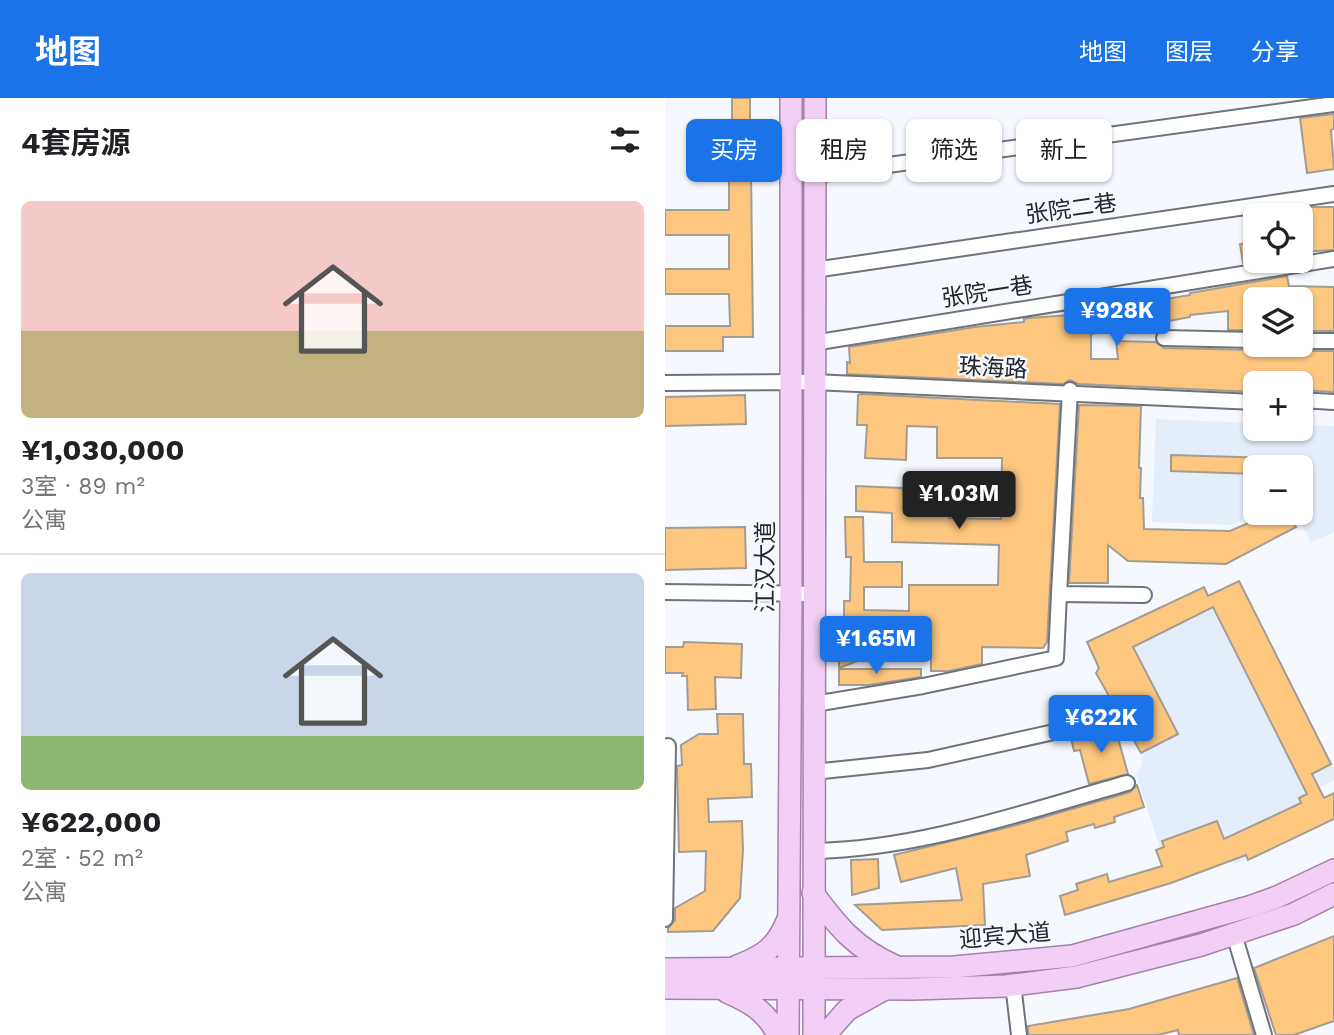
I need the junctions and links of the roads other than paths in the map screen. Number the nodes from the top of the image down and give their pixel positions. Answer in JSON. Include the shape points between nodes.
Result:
{"nodes":[{"id":1,"x":791,"y":98,"type":"edge"},
{"id":2,"x":815,"y":98,"type":"edge"},
{"id":3,"x":1334,"y":104,"type":"edge"},
{"id":4,"x":815,"y":119,"type":"edge"},
{"id":5,"x":892,"y":164,"type":"edge"},
{"id":6,"x":815,"y":182,"type":"edge"},
{"id":7,"x":1334,"y":192,"type":"edge"},
{"id":8,"x":1313,"y":261,"type":"edge"},
{"id":9,"x":1332,"y":261,"type":"edge"},
{"id":10,"x":814,"y":267,"type":"junction"},
{"id":11,"x":1243,"y":270,"type":"edge"},
{"id":12,"x":1164,"y":338,"type":"dead end"},
{"id":13,"x":1243,"y":340,"type":"edge"},
{"id":14,"x":813,"y":341,"type":"junction"},
{"id":15,"x":1313,"y":341,"type":"edge"},
{"id":16,"x":1334,"y":341,"type":"edge"},
{"id":17,"x":813,"y":380,"type":"junction"},
{"id":18,"x":665,"y":383,"type":"edge"},
{"id":19,"x":790,"y":383,"type":"junction"},
{"id":20,"x":1070,"y":393,"type":"junction"},
{"id":21,"x":1243,"y":400,"type":"edge"},
{"id":22,"x":1313,"y":403,"type":"edge"},
{"id":23,"x":1334,"y":404,"type":"edge"},
{"id":24,"x":791,"y":567,"type":"junction"},
{"id":25,"x":814,"y":567,"type":"junction"},
{"id":26,"x":665,"y":592,"type":"edge"},
{"id":27,"x":792,"y":594,"type":"junction"},
{"id":28,"x":814,"y":594,"type":"junction"},
{"id":29,"x":1059,"y":594,"type":"junction"},
{"id":30,"x":1144,"y":595,"type":"dead end"},
{"id":31,"x":791,"y":626,"type":"junction"},
{"id":32,"x":814,"y":626,"type":"junction"},
{"id":33,"x":814,"y":704,"type":"junction"},
{"id":34,"x":1108,"y":720,"type":"dead end"},
{"id":35,"x":668,"y":746,"type":"dead end"},
{"id":36,"x":813,"y":772,"type":"junction"},
{"id":37,"x":1127,"y":783,"type":"dead end"},
{"id":38,"x":813,"y":851,"type":"junction"},
{"id":39,"x":1334,"y":870,"type":"edge"},
{"id":40,"x":813,"y":893,"type":"junction"},
{"id":41,"x":1334,"y":894,"type":"edge"},
{"id":42,"x":789,"y":917,"type":"junction"},
{"id":43,"x":665,"y":919,"type":"edge"},
{"id":44,"x":1234,"y":934,"type":"junction"},
{"id":45,"x":900,"y":968,"type":"junction"},
{"id":46,"x":665,"y":970,"type":"edge"},
{"id":47,"x":723,"y":979,"type":"junction"},
{"id":48,"x":788,"y":979,"type":"junction"},
{"id":49,"x":814,"y":979,"type":"junction"},
{"id":50,"x":1013,"y":984,"type":"junction"},
{"id":51,"x":665,"y":988,"type":"edge"},
{"id":52,"x":885,"y":989,"type":"junction"},
{"id":53,"x":778,"y":1035,"type":"edge"},
{"id":54,"x":788,"y":1035,"type":"edge"},
{"id":55,"x":814,"y":1035,"type":"edge"},
{"id":56,"x":825,"y":1035,"type":"edge"},
{"id":57,"x":1019,"y":1035,"type":"edge"},
{"id":58,"x":1264,"y":1035,"type":"edge"}],
"edges":[{"from":1,"to":19,"type":"main road","name":"江汉大道"},
{"from":2,"to":4,"type":"main road"},
{"from":3,"to":5,"type":"street"},
{"from":6,"to":10,"type":"main road"},
{"from":7,"to":10,"type":"street","name":"张院二巷"},
{"from":8,"to":9,"type":"street","name":"张院一巷"},
{"from":9,"to":14,"type":"street","name":"张院一巷"},
{"from":10,"to":14,"type":"main road"},
{"from":11,"to":14,"type":"street","name":"张院一巷"},
{"from":12,"to":13,"type":"street"},
{"from":14,"to":17,"type":"main road"},
{"from":15,"to":16,"type":"street"},
{"from":17,"to":19,"type":"street","name":"珠海路"},
{"from":17,"to":20,"type":"street","name":"珠海路"},
{"from":17,"to":25,"type":"main road"},
{"from":18,"to":19,"type":"street","name":"珠海路"},
{"from":19,"to":24,"type":"main road","name":"江汉大道"},
{"from":20,"to":21,"type":"street","name":"珠海路"},
{"from":20,"to":29,"type":"street"},
{"from":22,"to":23,"type":"street"},
{"from":24,"to":25,"type":"main road","via":[[799,577],[810,575]]},
{"from":24,"to":27,"type":"main road","name":"江汉大道"},
{"from":25,"to":28,"type":"main road"},
{"from":26,"to":27,"type":"street"},
{"from":27,"to":28,"type":"street"},
{"from":27,"to":31,"type":"main road","name":"江汉大道"},
{"from":28,"to":32,"type":"main road"},
{"from":29,"to":30,"type":"street"},
{"from":29,"to":33,"type":"street","via":[[1056,658],[923,687]]},
{"from":31,"to":32,"type":"main road","via":[[801,618],[811,620]]},
{"from":31,"to":42,"type":"main road","name":"江汉大道"},
{"from":32,"to":33,"type":"main road"},
{"from":33,"to":36,"type":"main road"},
{"from":34,"to":36,"type":"street","via":[[928,760]]},
{"from":35,"to":43,"type":"street"},
{"from":36,"to":38,"type":"main road"},
{"from":37,"to":38,"type":"street","via":[[953,831],[852,851]]},
{"from":38,"to":40,"type":"main road"},
{"from":39,"to":45,"type":"main road","name":"迎宾大道","via":[[1252,906],[1072,957]]},
{"from":40,"to":45,"type":"main road","via":[[841,930],[874,956]]},
{"from":40,"to":49,"type":"main road"},
{"from":41,"to":44,"type":"main road","name":"迎宾大道","via":[[1294,914]]},
{"from":42,"to":47,"type":"main road","via":[[781,938]]},
{"from":42,"to":48,"type":"main road","name":"江汉大道"},
{"from":44,"to":50,"type":"main road","name":"迎宾大道","via":[[1076,977]]},
{"from":44,"to":58,"type":"street"},
{"from":45,"to":49,"type":"main road","name":"迎宾大道"},
{"from":46,"to":47,"type":"main road","name":"迎宾大道"},
{"from":47,"to":48,"type":"main road","name":"迎宾大道"},
{"from":47,"to":51,"type":"main road","name":"迎宾大道"},
{"from":47,"to":53,"type":"main road","via":[[753,1003]]},
{"from":48,"to":49,"type":"main road","name":"迎宾大道"},
{"from":48,"to":54,"type":"main road","name":"江汉大道"},
{"from":49,"to":52,"type":"main road","name":"迎宾大道"},
{"from":49,"to":55,"type":"main road"},
{"from":50,"to":52,"type":"main road","name":"迎宾大道"},
{"from":50,"to":57,"type":"street"},
{"from":52,"to":56,"type":"main road","via":[[847,1010]]}]}
